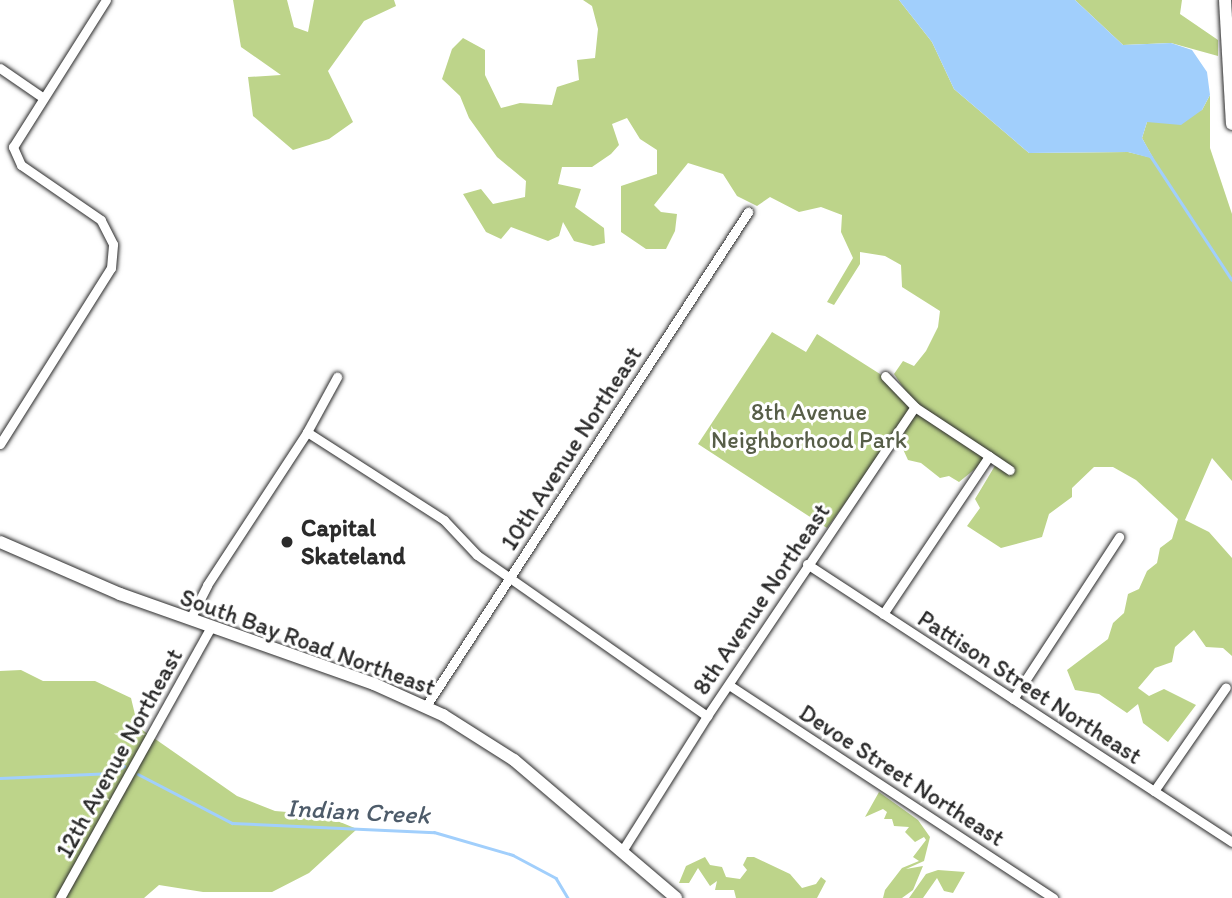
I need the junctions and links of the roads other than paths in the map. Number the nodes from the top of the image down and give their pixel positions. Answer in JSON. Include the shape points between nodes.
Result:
{"nodes":[{"id":1,"x":106,"y":0,"type":"edge"},
{"id":2,"x":1225,"y":0,"type":"edge"},
{"id":3,"x":0,"y":68,"type":"edge"},
{"id":4,"x":42,"y":97,"type":"junction"},
{"id":5,"x":1232,"y":124,"type":"edge"},
{"id":6,"x":748,"y":212,"type":"dead end"},
{"id":7,"x":885,"y":376,"type":"dead end"},
{"id":8,"x":337,"y":377,"type":"dead end"},
{"id":9,"x":915,"y":407,"type":"junction"},
{"id":10,"x":307,"y":432,"type":"junction"},
{"id":11,"x":0,"y":444,"type":"edge"},
{"id":12,"x":989,"y":456,"type":"junction"},
{"id":13,"x":1010,"y":470,"type":"dead end"},
{"id":14,"x":1119,"y":537,"type":"dead end"},
{"id":15,"x":0,"y":542,"type":"edge"},
{"id":16,"x":807,"y":565,"type":"junction"},
{"id":17,"x":510,"y":577,"type":"junction"},
{"id":18,"x":883,"y":614,"type":"junction"},
{"id":19,"x":190,"y":619,"type":"junction"},
{"id":20,"x":211,"y":626,"type":"junction"},
{"id":21,"x":729,"y":685,"type":"junction"},
{"id":22,"x":1226,"y":687,"type":"dead end"},
{"id":23,"x":1013,"y":699,"type":"junction"},
{"id":24,"x":426,"y":706,"type":"junction"},
{"id":25,"x":707,"y":716,"type":"junction"},
{"id":26,"x":1154,"y":791,"type":"junction"},
{"id":27,"x":1232,"y":842,"type":"edge"},
{"id":28,"x":622,"y":851,"type":"junction"},
{"id":29,"x":60,"y":898,"type":"edge"},
{"id":30,"x":676,"y":898,"type":"edge"},
{"id":31,"x":1053,"y":898,"type":"edge"}],
"edges":[{"from":1,"to":4,"type":"street"},
{"from":2,"to":5,"type":"street"},
{"from":3,"to":4,"type":"street"},
{"from":4,"to":11,"type":"street","via":[[15,139],[17,161],[101,220],[113,244],[113,257],[105,282]]},
{"from":6,"to":17,"type":"street","name":"10th Avenue Northeast"},
{"from":7,"to":9,"type":"street"},
{"from":8,"to":10,"type":"street","name":"12th Avenue Northeast"},
{"from":9,"to":12,"type":"street"},
{"from":9,"to":16,"type":"street","name":"8th Avenue Northeast"},
{"from":10,"to":17,"type":"street","via":[[444,520],[477,555]]},
{"from":10,"to":19,"type":"street","name":"12th Avenue Northeast","via":[[206,585]]},
{"from":12,"to":13,"type":"street"},
{"from":12,"to":18,"type":"street"},
{"from":14,"to":23,"type":"street"},
{"from":15,"to":19,"type":"street","name":"South Bay Road Northeast"},
{"from":16,"to":18,"type":"street","name":"Pattison Street Northeast"},
{"from":16,"to":21,"type":"street","name":"8th Avenue Northeast"},
{"from":17,"to":24,"type":"street","name":"10th Avenue Northeast"},
{"from":17,"to":25,"type":"street"},
{"from":18,"to":23,"type":"street","name":"Pattison Street Northeast"},
{"from":19,"to":20,"type":"street","name":"South Bay Road Northeast"},
{"from":20,"to":24,"type":"street","name":"South Bay Road Northeast"},
{"from":20,"to":29,"type":"street","name":"12th Avenue Northeast"},
{"from":21,"to":25,"type":"street","name":"8th Avenue Northeast"},
{"from":21,"to":31,"type":"street","name":"Devoe Street Northeast"},
{"from":22,"to":26,"type":"street"},
{"from":23,"to":26,"type":"street","name":"Pattison Street Northeast"},
{"from":24,"to":28,"type":"street","name":"South Bay Road Northeast","via":[[514,760]]},
{"from":25,"to":28,"type":"street","name":"8th Avenue Northeast"},
{"from":26,"to":27,"type":"street","name":"Pattison Street Northeast"},
{"from":28,"to":30,"type":"street","name":"South Bay Road Northeast"}]}
